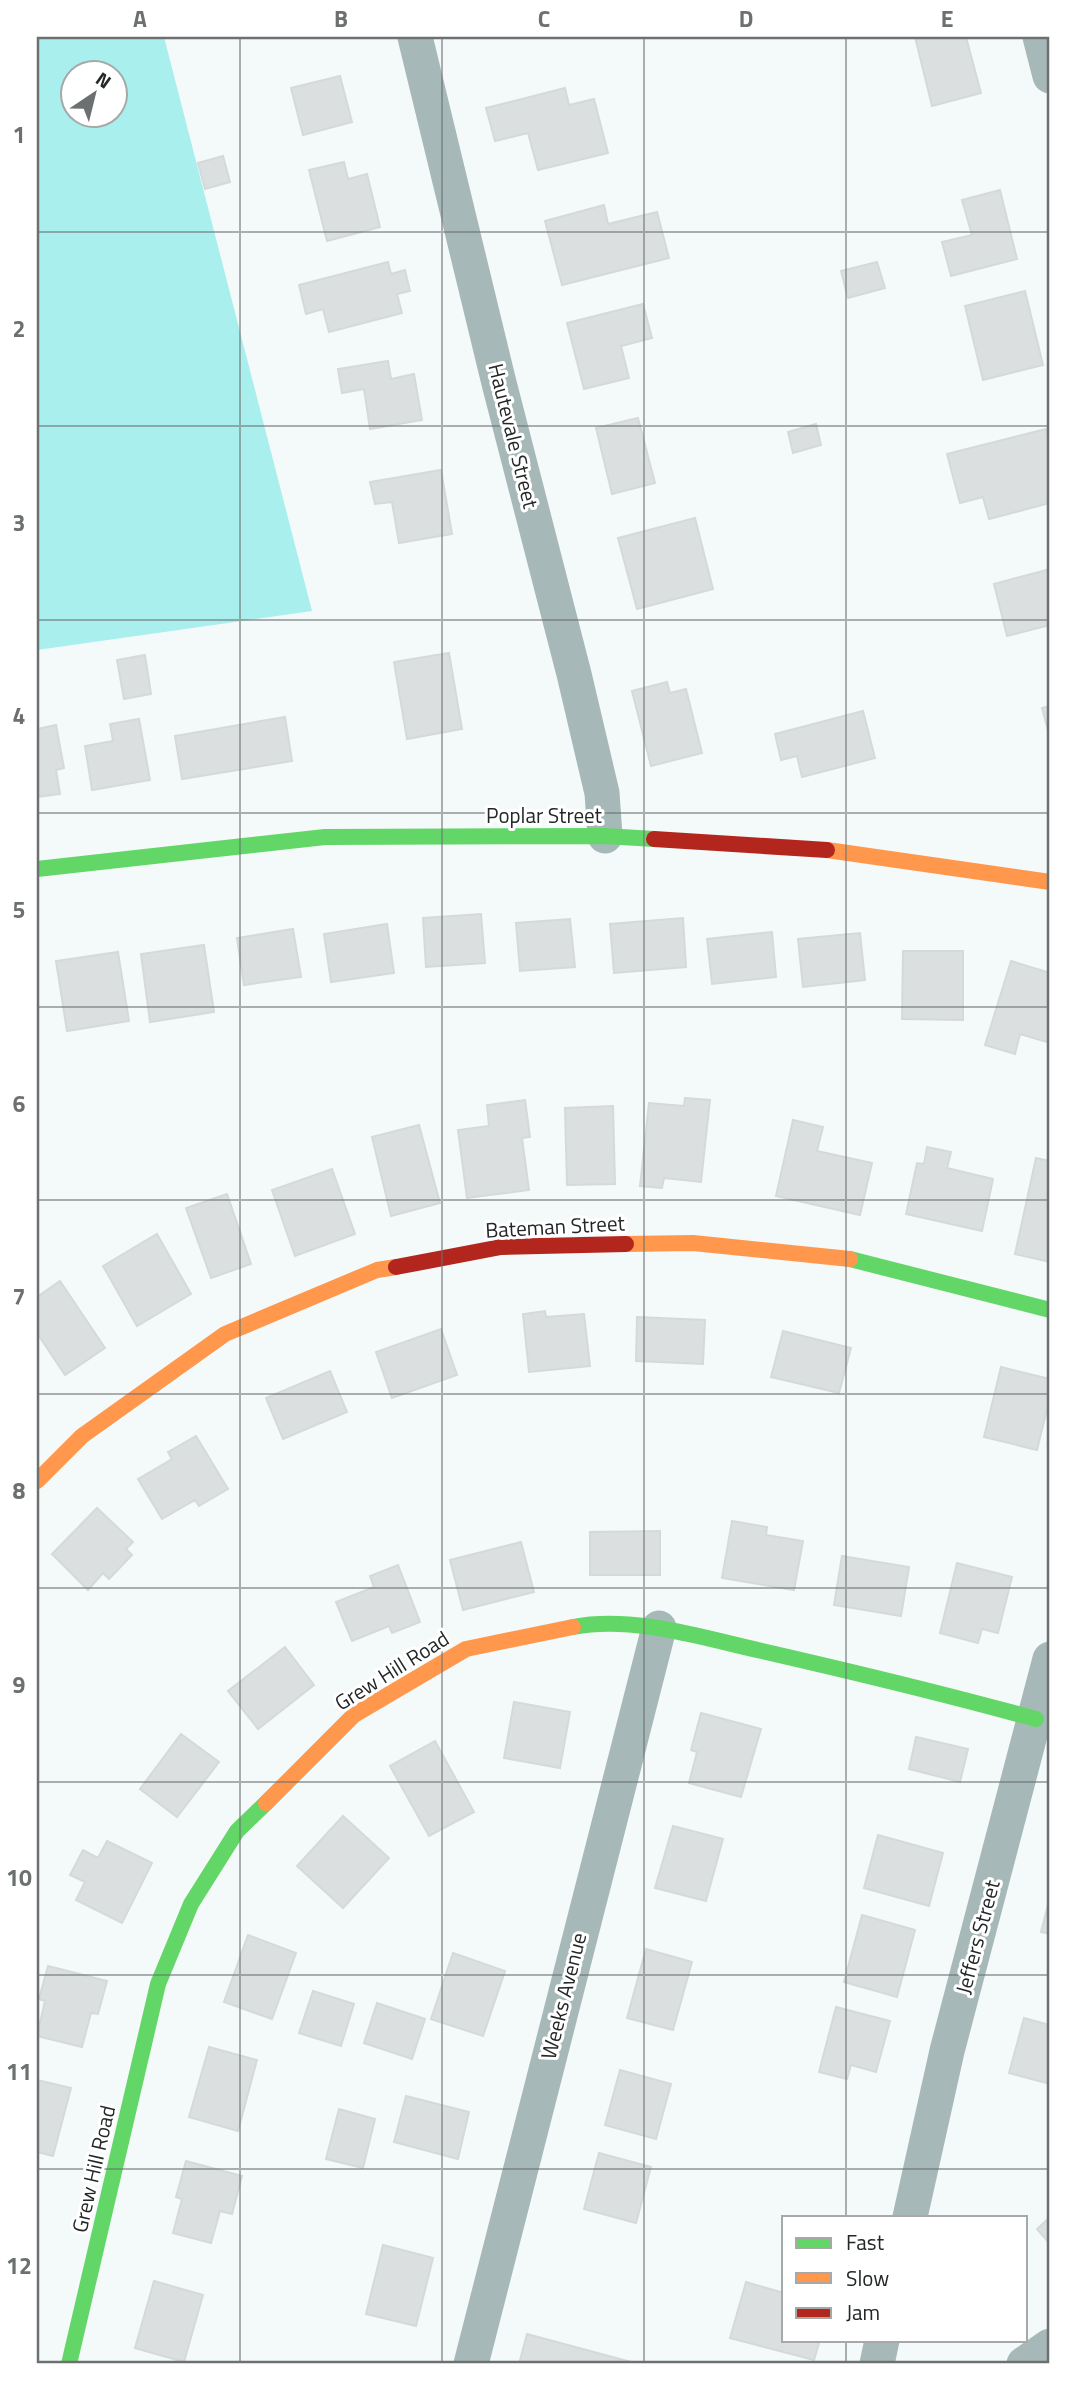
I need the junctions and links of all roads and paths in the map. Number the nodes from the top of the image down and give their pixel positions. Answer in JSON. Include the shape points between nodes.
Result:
{"nodes":[{"id":1,"x":415,"y":37,"type":"edge"},
{"id":2,"x":1040,"y":37,"type":"edge"},
{"id":3,"x":1050,"y":76,"type":"edge"},
{"id":4,"x":604,"y":836,"type":"junction"},
{"id":5,"x":37,"y":869,"type":"edge"},
{"id":6,"x":1050,"y":882,"type":"edge"},
{"id":7,"x":1050,"y":1310,"type":"edge"},
{"id":8,"x":37,"y":1481,"type":"edge"},
{"id":9,"x":659,"y":1628,"type":"junction"},
{"id":10,"x":1050,"y":1658,"type":"edge"},
{"id":11,"x":1036,"y":1719,"type":"junction"},
{"id":12,"x":910,"y":2216,"type":"edge"},
{"id":13,"x":882,"y":2342,"type":"edge"},
{"id":14,"x":1050,"y":2346,"type":"edge"},
{"id":15,"x":69,"y":2364,"type":"edge"},
{"id":16,"x":471,"y":2364,"type":"edge"},
{"id":17,"x":877,"y":2364,"type":"edge"},
{"id":18,"x":1024,"y":2364,"type":"edge"}],
"edges":[{"from":1,"to":4,"type":"street","name":"Hautevale Street","via":[[577,687],[602,793]]},
{"from":2,"to":3,"type":"street"},
{"from":4,"to":5,"type":"street","name":"Poplar Street","via":[[325,836]]},
{"from":4,"to":6,"type":"street","name":"Poplar Street","via":[[839,851]]},
{"from":7,"to":8,"type":"street","name":"Bateman Street","via":[[845,1258],[693,1242],[501,1247],[377,1270],[225,1334],[82,1436]]},
{"from":9,"to":11,"type":"street","name":"Grew Hill Road","via":[[911,1685]]},
{"from":9,"to":15,"type":"street","name":"Grew Hill Road","via":[[590,1624],[466,1649],[354,1715],[237,1831],[191,1904],[158,1984]]},
{"from":9,"to":16,"type":"street","name":"Weeks Avenue"},
{"from":10,"to":11,"type":"street","name":"Jeffers Street"},
{"from":11,"to":12,"type":"street","name":"Jeffers Street","via":[[947,2051]]},
{"from":13,"to":17,"type":"street"},
{"from":14,"to":18,"type":"street"}]}
